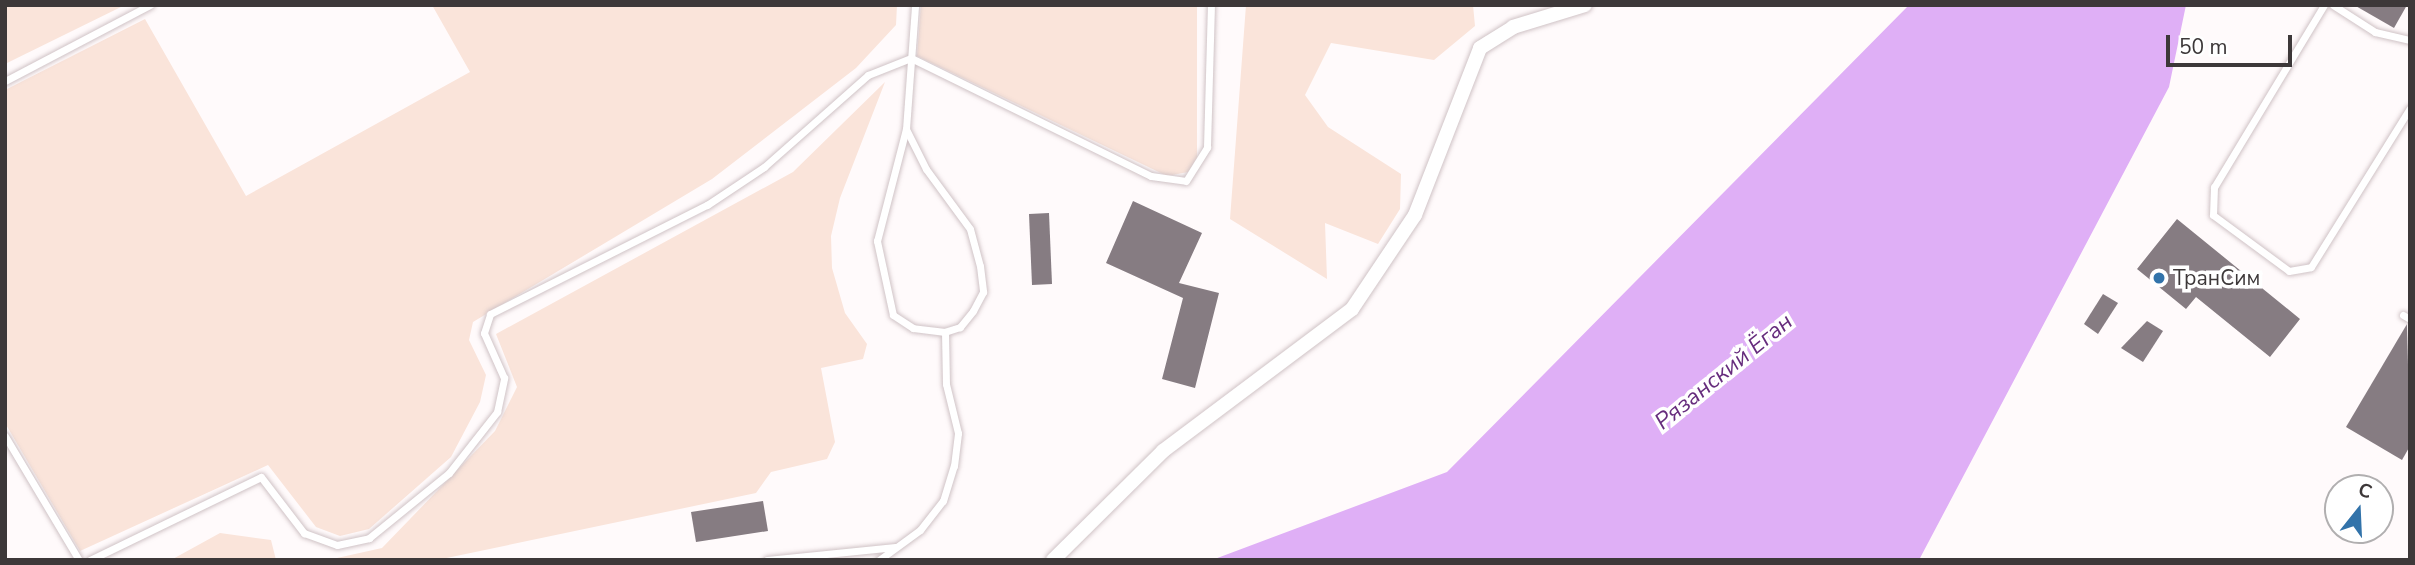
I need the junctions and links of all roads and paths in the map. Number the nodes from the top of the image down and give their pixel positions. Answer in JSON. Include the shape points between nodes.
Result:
{"nodes":[{"id":1,"x":150,"y":5,"type":"edge"},
{"id":2,"x":915,"y":5,"type":"edge"},
{"id":3,"x":1211,"y":5,"type":"edge"},
{"id":4,"x":1585,"y":5,"type":"edge"},
{"id":5,"x":2324,"y":5,"type":"edge"},
{"id":6,"x":2333,"y":5,"type":"edge"},
{"id":7,"x":2410,"y":40,"type":"edge"},
{"id":8,"x":911,"y":58,"type":"junction"},
{"id":9,"x":5,"y":81,"type":"edge"},
{"id":10,"x":2410,"y":108,"type":"edge"},
{"id":11,"x":906,"y":129,"type":"junction"},
{"id":12,"x":945,"y":332,"type":"junction"},
{"id":13,"x":5,"y":436,"type":"edge"},
{"id":14,"x":897,"y":546,"type":"junction"},
{"id":15,"x":79,"y":560,"type":"edge"},
{"id":16,"x":90,"y":560,"type":"edge"},
{"id":17,"x":767,"y":560,"type":"edge"},
{"id":18,"x":879,"y":560,"type":"edge"},
{"id":19,"x":1053,"y":560,"type":"edge"}],
"edges":[{"from":1,"to":9,"type":"lane"},
{"from":2,"to":8,"type":"lane"},
{"from":3,"to":8,"type":"lane","via":[[1207,147],[1186,181],[1151,176],[1095,151]]},
{"from":4,"to":19,"type":"street","via":[[1513,27],[1480,48],[1415,215],[1352,309],[1163,451]]},
{"from":5,"to":10,"type":"lane","via":[[2214,187],[2213,215],[2289,271],[2311,267]]},
{"from":6,"to":7,"type":"lane","via":[[2375,32]]},
{"from":8,"to":11,"type":"lane"},
{"from":8,"to":16,"type":"lane","via":[[868,75],[764,167],[707,205],[490,314],[484,333],[505,378],[496,412],[449,473],[369,538],[337,545],[304,533],[261,477]]},
{"from":11,"to":12,"type":"lane","via":[[926,170],[970,229],[980,266],[983,292],[960,327]]},
{"from":11,"to":12,"type":"lane","via":[[877,241],[885,301],[913,328]]},
{"from":12,"to":14,"type":"lane","via":[[946,384],[958,433],[954,466],[943,501]]},
{"from":13,"to":15,"type":"lane"},
{"from":14,"to":17,"type":"lane"},
{"from":14,"to":18,"type":"lane"}]}
